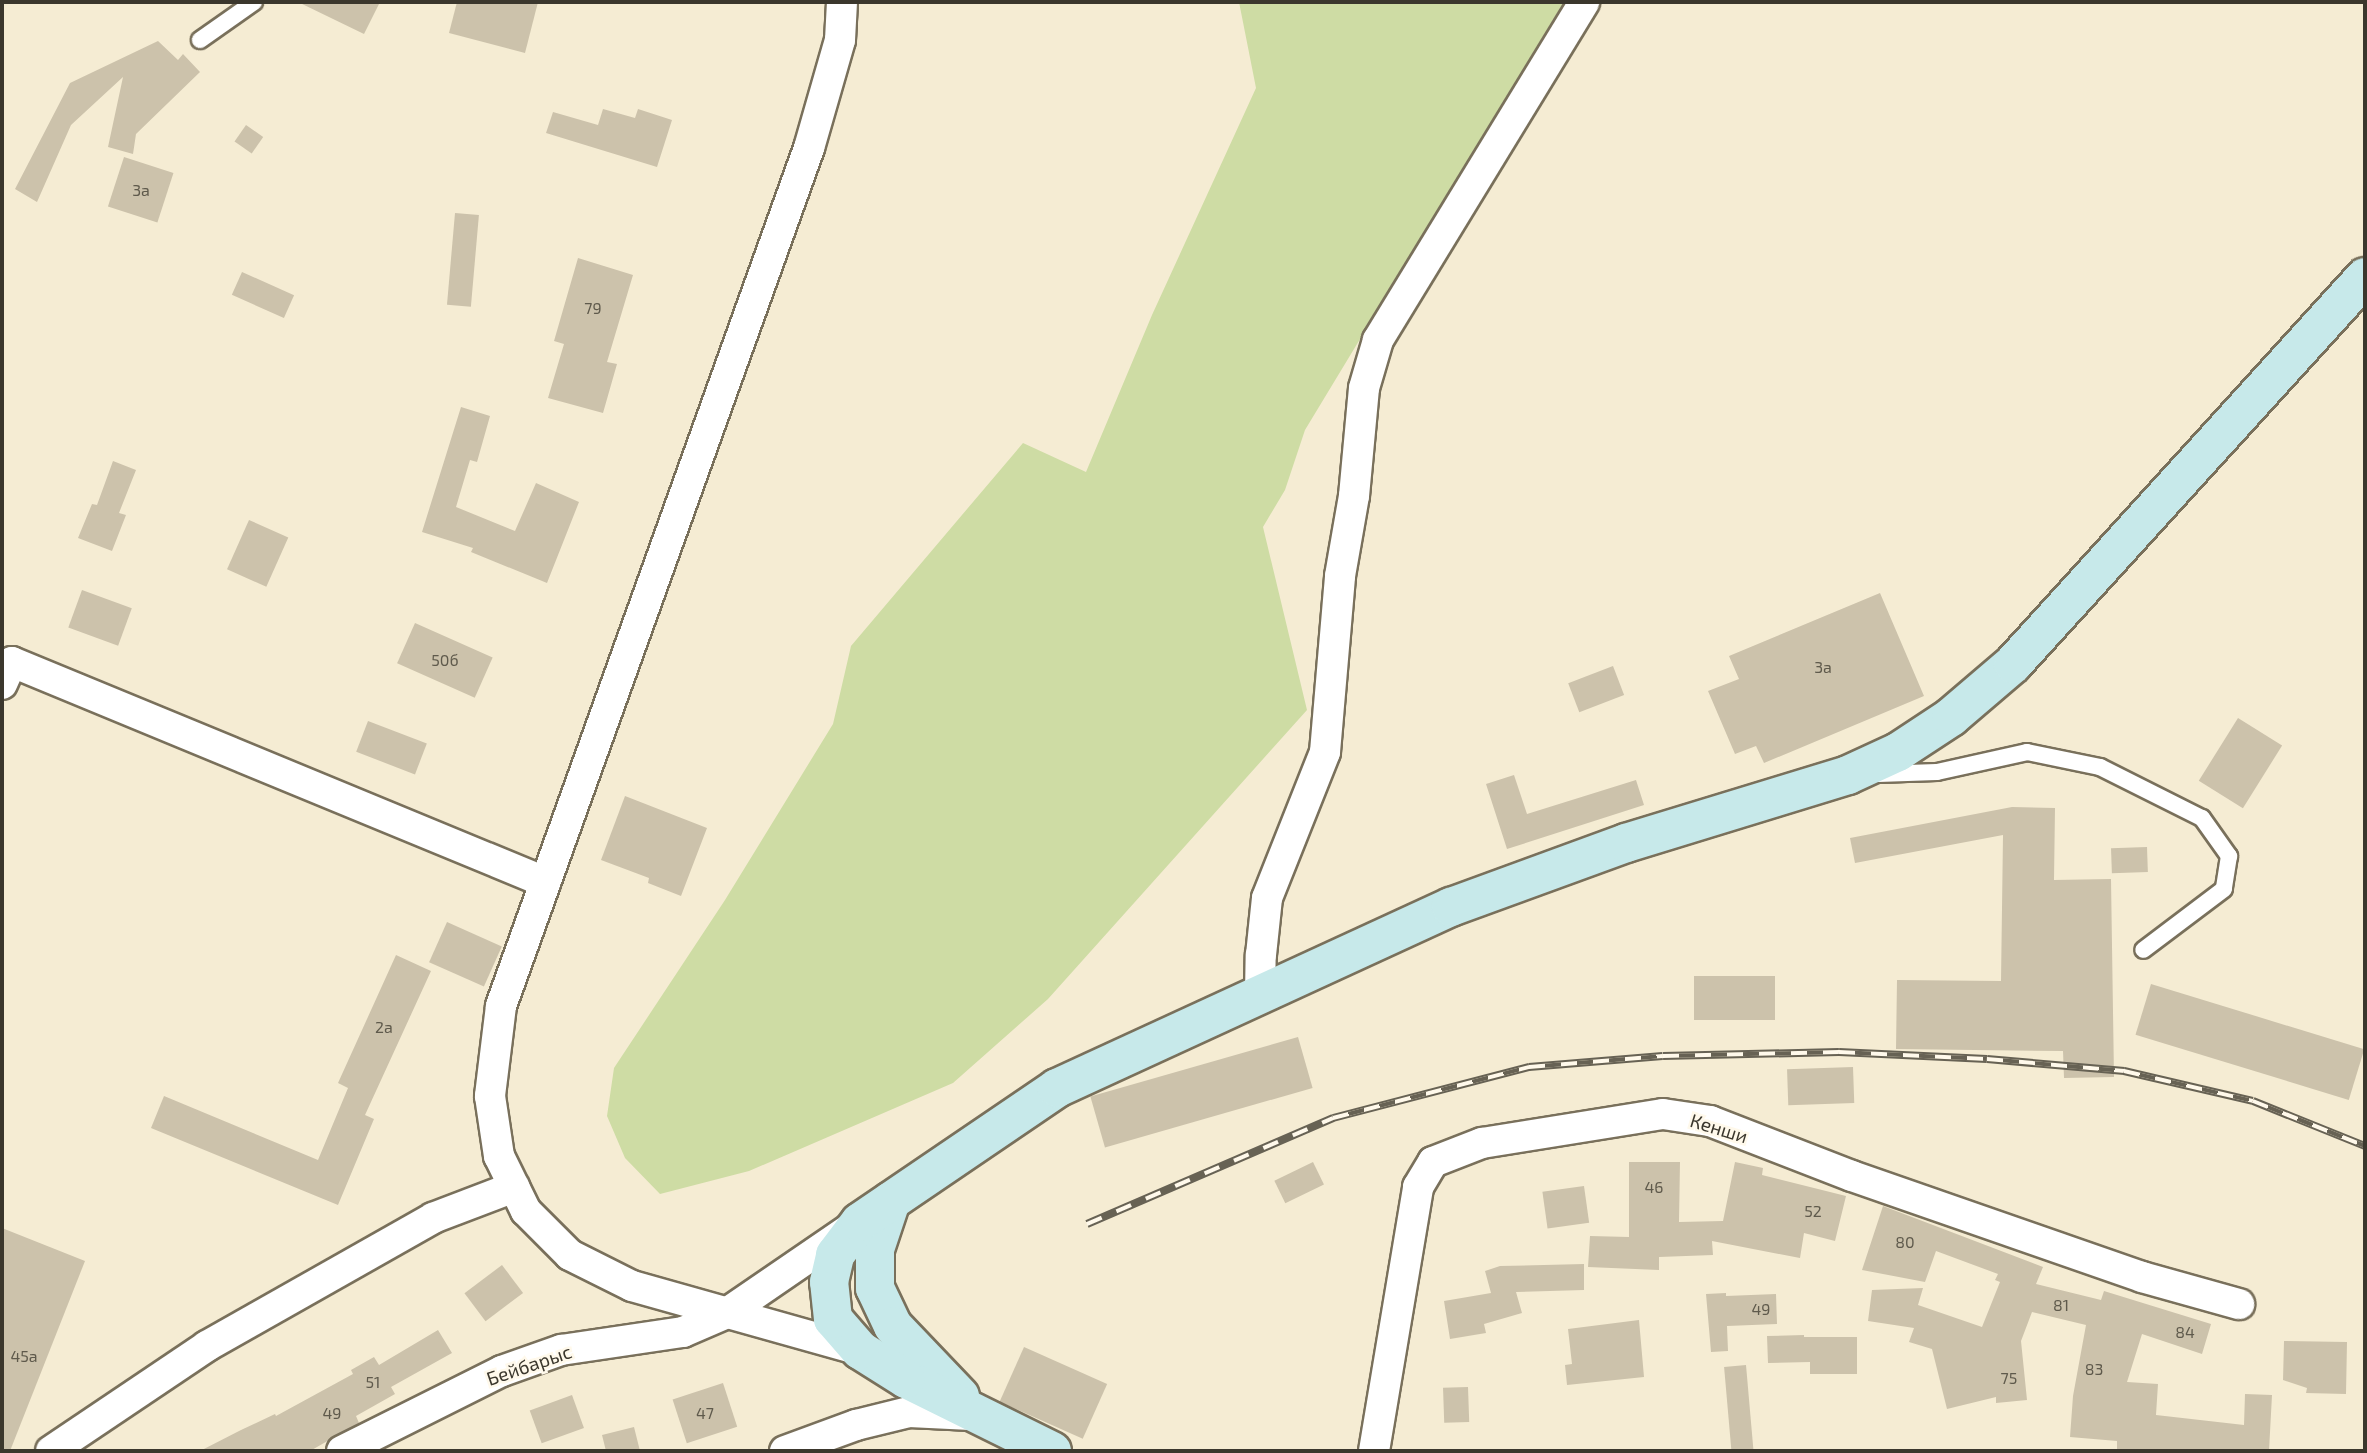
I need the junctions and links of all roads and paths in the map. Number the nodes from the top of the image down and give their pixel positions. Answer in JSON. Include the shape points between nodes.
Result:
{"nodes":[{"id":1,"x":254,"y":2,"type":"edge"},
{"id":2,"x":842,"y":2,"type":"edge"},
{"id":3,"x":1584,"y":2,"type":"edge"},
{"id":4,"x":200,"y":40,"type":"dead end"},
{"id":5,"x":2365,"y":277,"type":"edge"},
{"id":6,"x":2,"y":684,"type":"edge"},
{"id":7,"x":1848,"y":775,"type":"junction"},
{"id":8,"x":545,"y":882,"type":"junction"},
{"id":9,"x":2143,"y":950,"type":"dead end"},
{"id":10,"x":1260,"y":994,"type":"junction"},
{"id":11,"x":514,"y":1187,"type":"junction"},
{"id":12,"x":891,"y":1201,"type":"junction"},
{"id":13,"x":860,"y":1222,"type":"junction"},
{"id":14,"x":2239,"y":1304,"type":"dead end"},
{"id":15,"x":727,"y":1313,"type":"junction"},
{"id":16,"x":860,"y":1350,"type":"junction"},
{"id":17,"x":979,"y":1415,"type":"junction"},
{"id":18,"x":51,"y":1451,"type":"edge"},
{"id":19,"x":342,"y":1451,"type":"edge"},
{"id":20,"x":785,"y":1451,"type":"edge"},
{"id":21,"x":1052,"y":1451,"type":"edge"},
{"id":22,"x":1374,"y":1451,"type":"edge"}],
"edges":[{"from":1,"to":4,"type":"lane"},
{"from":2,"to":8,"type":"street","via":[[840,40],[809,148]]},
{"from":3,"to":10,"type":"street","via":[[1378,340],[1364,388],[1340,576],[1325,752],[1267,898]]},
{"from":5,"to":7,"type":"main road","via":[[2013,664],[1951,717],[1898,752]]},
{"from":6,"to":8,"type":"street","via":[[12,662]]},
{"from":7,"to":9,"type":"lane","via":[[1937,772],[2027,752],[2100,767],[2202,818],[2229,856],[2224,889]]},
{"from":7,"to":10,"type":"main road","via":[[1626,843],[1451,907]]},
{"from":8,"to":11,"type":"street","via":[[501,1006],[490,1096],[499,1156]]},
{"from":10,"to":12,"type":"main road","via":[[1057,1087]]},
{"from":11,"to":15,"type":"street","via":[[526,1211],[570,1255],[632,1286]]},
{"from":11,"to":18,"type":"street","via":[[433,1218],[207,1346]]},
{"from":12,"to":13,"type":"main road"},
{"from":12,"to":17,"type":"main road","via":[[875,1249],[875,1288],[893,1326]]},
{"from":13,"to":15,"type":"street","name":"Бейбарыс"},
{"from":13,"to":16,"type":"main road","via":[[835,1255],[829,1282],[833,1319]]},
{"from":14,"to":22,"type":"street","name":"Кенши","via":[[2142,1277],[1852,1176],[1710,1121],[1663,1114],[1482,1143],[1433,1162],[1418,1187]]},
{"from":15,"to":16,"type":"street"},
{"from":15,"to":19,"type":"street","name":"Бейбарыс","via":[[683,1332],[561,1350],[502,1371]]},
{"from":16,"to":17,"type":"main road"},
{"from":17,"to":20,"type":"street","via":[[909,1412],[856,1425]]},
{"from":17,"to":21,"type":"main road"}]}
